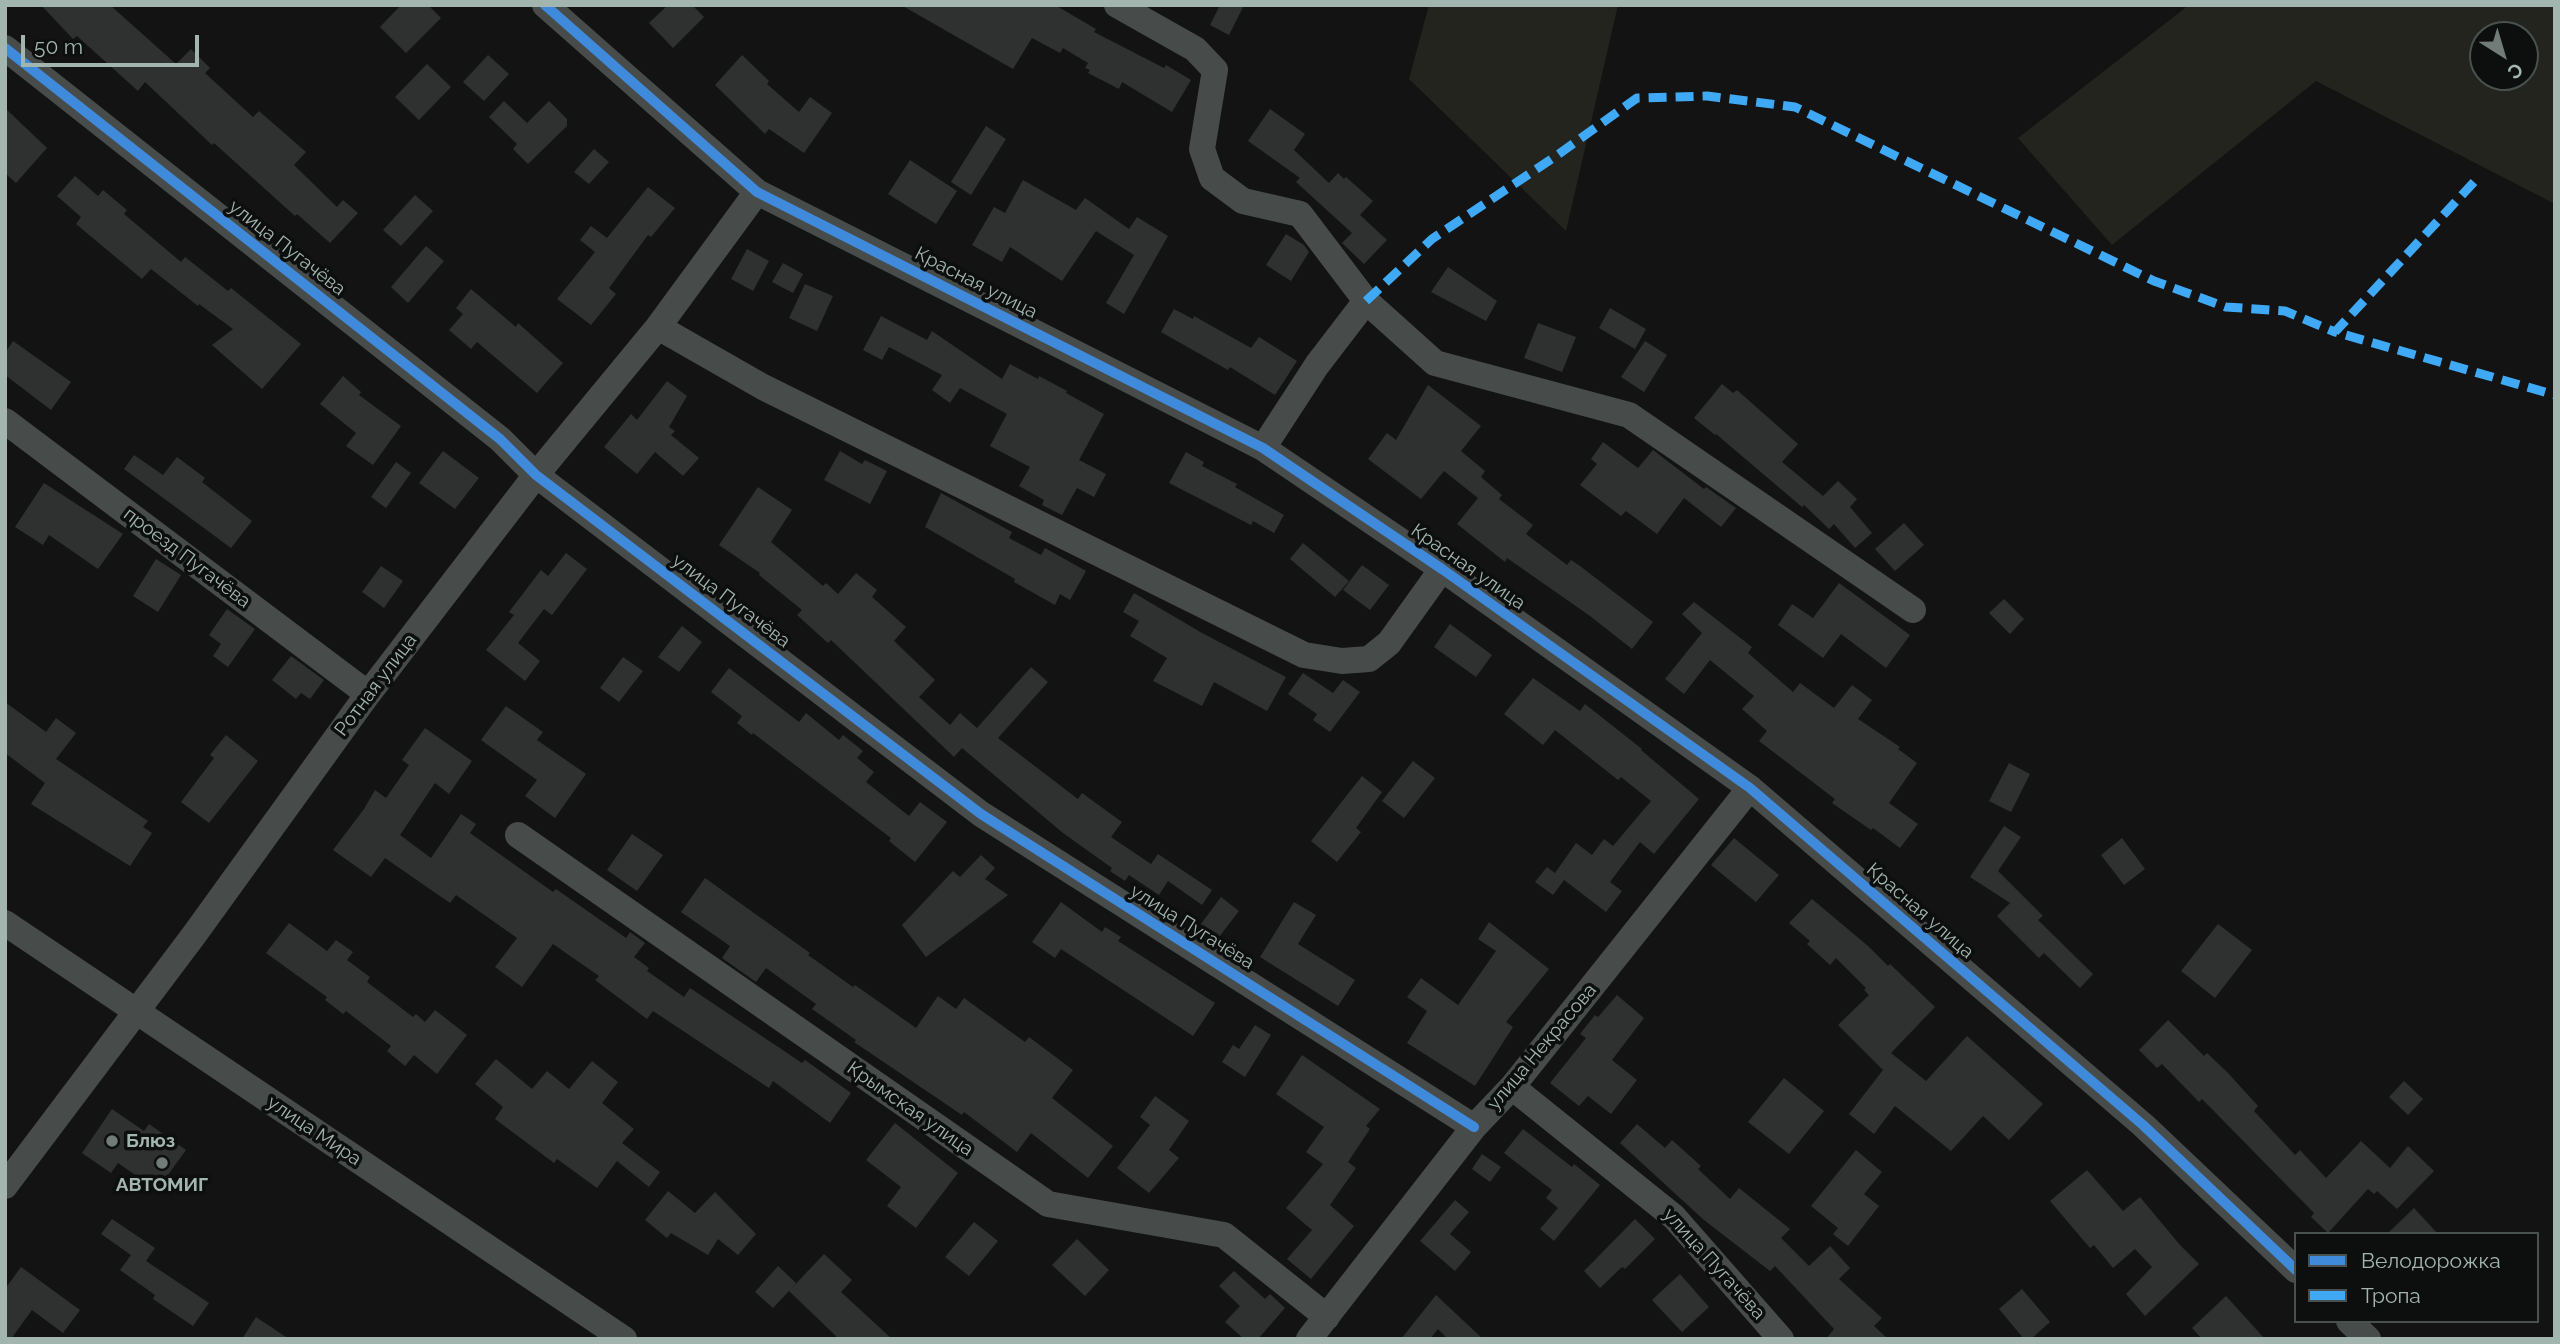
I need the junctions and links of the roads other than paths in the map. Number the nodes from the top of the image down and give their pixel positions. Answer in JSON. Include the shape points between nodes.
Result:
{"nodes":[{"id":1,"x":545,"y":5,"type":"edge"},
{"id":2,"x":1117,"y":5,"type":"edge"},
{"id":3,"x":5,"y":48,"type":"edge"},
{"id":4,"x":757,"y":192,"type":"junction"},
{"id":5,"x":1366,"y":302,"type":"junction"},
{"id":6,"x":658,"y":327,"type":"junction"},
{"id":7,"x":5,"y":421,"type":"edge"},
{"id":8,"x":1263,"y":448,"type":"junction"},
{"id":9,"x":536,"y":475,"type":"junction"},
{"id":10,"x":1442,"y":569,"type":"junction"},
{"id":11,"x":1913,"y":610,"type":"dead end"},
{"id":12,"x":368,"y":694,"type":"junction"},
{"id":13,"x":1749,"y":788,"type":"junction"},
{"id":14,"x":518,"y":835,"type":"dead end"},
{"id":15,"x":5,"y":923,"type":"edge"},
{"id":16,"x":136,"y":1011,"type":"junction"},
{"id":17,"x":1512,"y":1087,"type":"junction"},
{"id":18,"x":1474,"y":1127,"type":"junction"},
{"id":19,"x":5,"y":1186,"type":"edge"},
{"id":20,"x":2294,"y":1268,"type":"edge"},
{"id":21,"x":1327,"y":1317,"type":"junction"},
{"id":22,"x":2351,"y":1323,"type":"edge"},
{"id":23,"x":624,"y":1339,"type":"edge"},
{"id":24,"x":1309,"y":1339,"type":"edge"},
{"id":25,"x":1781,"y":1339,"type":"edge"},
{"id":26,"x":2368,"y":1339,"type":"edge"}],
"edges":[{"from":1,"to":4,"type":"street","name":"Красная улица"},
{"from":2,"to":5,"type":"street","via":[[1195,49],[1215,70],[1202,149],[1212,178],[1243,201],[1300,214]]},
{"from":3,"to":9,"type":"street","name":"улица Пугачёва","via":[[500,439]]},
{"from":4,"to":6,"type":"street","name":"Ротная улица"},
{"from":4,"to":8,"type":"street","name":"Красная улица"},
{"from":5,"to":8,"type":"street","via":[[1317,365]]},
{"from":5,"to":11,"type":"street","via":[[1435,363],[1629,415]]},
{"from":6,"to":9,"type":"street","name":"Ротная улица"},
{"from":6,"to":10,"type":"street","name":"Красная улица","via":[[764,387],[1304,655],[1342,661],[1369,659],[1389,643]]},
{"from":7,"to":12,"type":"street","name":"проезд Пугачёва"},
{"from":8,"to":10,"type":"street","name":"Красная улица"},
{"from":9,"to":12,"type":"street","name":"Ротная улица"},
{"from":9,"to":18,"type":"street","name":"улица Пугачёва","via":[[981,814]]},
{"from":10,"to":13,"type":"street","name":"Красная улица"},
{"from":12,"to":16,"type":"street","name":"Ротная улица"},
{"from":13,"to":17,"type":"street","name":"улица Некрасова"},
{"from":13,"to":20,"type":"street","name":"Красная улица","via":[[2143,1125]]},
{"from":14,"to":21,"type":"street","name":"Крымская улица","via":[[1048,1204],[1224,1235]]},
{"from":15,"to":16,"type":"street","name":"улица Мира"},
{"from":16,"to":19,"type":"street","name":"Ротная улица"},
{"from":16,"to":23,"type":"street","name":"улица Мира"},
{"from":17,"to":18,"type":"street","name":"улица Некрасова"},
{"from":17,"to":25,"type":"street","name":"улица Пугачёва","via":[[1674,1217]]},
{"from":18,"to":21,"type":"street","name":"улица Некрасова"},
{"from":21,"to":24,"type":"street","name":"улица Некрасова"},
{"from":22,"to":26,"type":"street"}]}
